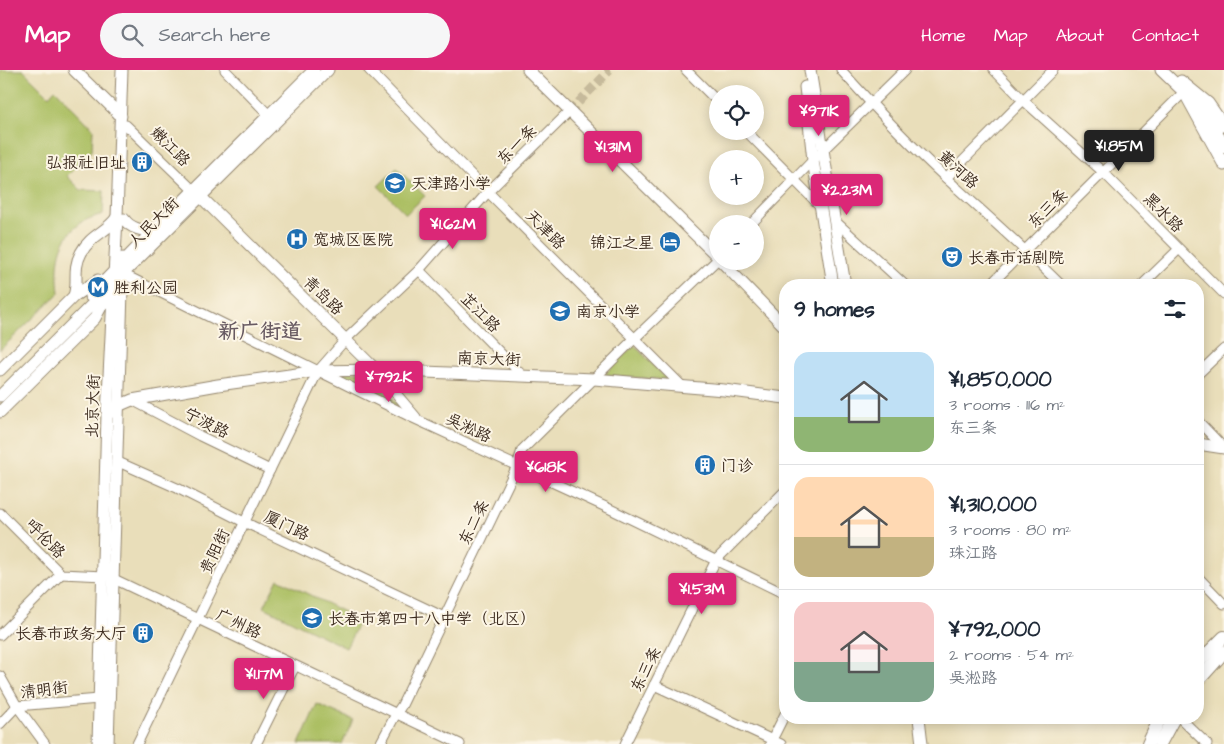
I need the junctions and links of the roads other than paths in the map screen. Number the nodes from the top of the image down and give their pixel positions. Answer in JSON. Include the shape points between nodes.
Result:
{"nodes":[{"id":1,"x":74,"y":70,"type":"edge"},
{"id":2,"x":122,"y":70,"type":"edge"},
{"id":3,"x":128,"y":70,"type":"edge"},
{"id":4,"x":225,"y":70,"type":"edge"},
{"id":5,"x":314,"y":70,"type":"edge"},
{"id":6,"x":328,"y":70,"type":"edge"},
{"id":7,"x":369,"y":70,"type":"edge"},
{"id":8,"x":528,"y":70,"type":"edge"},
{"id":9,"x":686,"y":70,"type":"edge"},
{"id":10,"x":803,"y":70,"type":"edge"},
{"id":11,"x":810,"y":70,"type":"edge"},
{"id":12,"x":841,"y":70,"type":"edge"},
{"id":13,"x":905,"y":70,"type":"edge"},
{"id":14,"x":994,"y":70,"type":"edge"},
{"id":15,"x":1053,"y":70,"type":"edge"},
{"id":16,"x":1161,"y":70,"type":"edge"},
{"id":17,"x":1170,"y":70,"type":"edge"},
{"id":18,"x":1186,"y":90,"type":"junction"},
{"id":19,"x":709,"y":93,"type":"edge"},
{"id":20,"x":1023,"y":100,"type":"junction"},
{"id":21,"x":871,"y":104,"type":"junction"},
{"id":22,"x":569,"y":112,"type":"junction"},
{"id":23,"x":269,"y":115,"type":"junction"},
{"id":24,"x":124,"y":121,"type":"junction"},
{"id":25,"x":1224,"y":126,"type":"edge"},
{"id":26,"x":755,"y":140,"type":"edge"},
{"id":27,"x":1224,"y":146,"type":"edge"},
{"id":28,"x":822,"y":151,"type":"junction"},
{"id":29,"x":813,"y":160,"type":"junction"},
{"id":30,"x":1224,"y":164,"type":"edge"},
{"id":31,"x":1104,"y":173,"type":"junction"},
{"id":32,"x":946,"y":178,"type":"junction"},
{"id":33,"x":794,"y":180,"type":"junction"},
{"id":34,"x":488,"y":192,"type":"junction"},
{"id":35,"x":197,"y":194,"type":"junction"},
{"id":36,"x":821,"y":207,"type":"junction"},
{"id":37,"x":760,"y":215,"type":"edge"},
{"id":38,"x":121,"y":218,"type":"junction"},
{"id":39,"x":835,"y":221,"type":"junction"},
{"id":40,"x":154,"y":230,"type":"junction"},
{"id":41,"x":709,"y":249,"type":"edge"},
{"id":42,"x":1179,"y":249,"type":"junction"},
{"id":43,"x":1025,"y":250,"type":"junction"},
{"id":44,"x":709,"y":267,"type":"edge"},
{"id":45,"x":120,"y":269,"type":"junction"},
{"id":46,"x":419,"y":270,"type":"junction"},
{"id":47,"x":730,"y":270,"type":"edge"},
{"id":48,"x":832,"y":279,"type":"edge"},
{"id":49,"x":844,"y":279,"type":"edge"},
{"id":50,"x":898,"y":279,"type":"edge"},
{"id":51,"x":996,"y":279,"type":"edge"},
{"id":52,"x":1055,"y":279,"type":"edge"},
{"id":53,"x":1148,"y":279,"type":"edge"},
{"id":54,"x":114,"y":283,"type":"junction"},
{"id":55,"x":1224,"y":294,"type":"edge"},
{"id":56,"x":74,"y":296,"type":"junction"},
{"id":57,"x":779,"y":321,"type":"edge"},
{"id":58,"x":634,"y":339,"type":"junction"},
{"id":59,"x":346,"y":340,"type":"junction"},
{"id":60,"x":1224,"y":349,"type":"edge"},
{"id":61,"x":1204,"y":368,"type":"edge"},
{"id":62,"x":0,"y":370,"type":"edge"},
{"id":63,"x":376,"y":370,"type":"junction"},
{"id":64,"x":318,"y":371,"type":"junction"},
{"id":65,"x":523,"y":376,"type":"junction"},
{"id":66,"x":594,"y":378,"type":"junction"},
{"id":67,"x":0,"y":386,"type":"edge"},
{"id":68,"x":682,"y":386,"type":"junction"},
{"id":69,"x":0,"y":396,"type":"edge"},
{"id":70,"x":779,"y":397,"type":"edge"},
{"id":71,"x":132,"y":400,"type":"junction"},
{"id":72,"x":118,"y":406,"type":"junction"},
{"id":73,"x":0,"y":412,"type":"edge"},
{"id":74,"x":107,"y":415,"type":"junction"},
{"id":75,"x":419,"y":421,"type":"junction"},
{"id":76,"x":1204,"y":427,"type":"edge"},
{"id":77,"x":1204,"y":445,"type":"edge"},
{"id":78,"x":1224,"y":448,"type":"edge"},
{"id":79,"x":116,"y":460,"type":"junction"},
{"id":80,"x":517,"y":466,"type":"junction"},
{"id":81,"x":270,"y":470,"type":"junction"},
{"id":82,"x":779,"y":497,"type":"edge"},
{"id":83,"x":0,"y":513,"type":"edge"},
{"id":84,"x":244,"y":522,"type":"junction"},
{"id":85,"x":716,"y":560,"type":"junction"},
{"id":86,"x":61,"y":574,"type":"junction"},
{"id":87,"x":109,"y":578,"type":"junction"},
{"id":88,"x":1204,"y":583,"type":"edge"},
{"id":89,"x":779,"y":591,"type":"edge"},
{"id":90,"x":1224,"y":604,"type":"edge"},
{"id":91,"x":444,"y":616,"type":"junction"},
{"id":92,"x":198,"y":620,"type":"junction"},
{"id":93,"x":1224,"y":630,"type":"edge"},
{"id":94,"x":0,"y":635,"type":"edge"},
{"id":95,"x":1224,"y":636,"type":"edge"},
{"id":96,"x":1204,"y":650,"type":"edge"},
{"id":97,"x":1224,"y":652,"type":"edge"},
{"id":98,"x":1204,"y":657,"type":"edge"},
{"id":99,"x":1224,"y":657,"type":"edge"},
{"id":100,"x":294,"y":666,"type":"junction"},
{"id":101,"x":1204,"y":674,"type":"edge"},
{"id":102,"x":0,"y":676,"type":"edge"},
{"id":103,"x":1204,"y":679,"type":"edge"},
{"id":104,"x":654,"y":685,"type":"junction"},
{"id":105,"x":99,"y":699,"type":"junction"},
{"id":106,"x":17,"y":706,"type":"junction"},
{"id":107,"x":396,"y":714,"type":"junction"},
{"id":108,"x":0,"y":724,"type":"edge"},
{"id":109,"x":781,"y":724,"type":"edge"},
{"id":110,"x":920,"y":724,"type":"edge"},
{"id":111,"x":926,"y":724,"type":"edge"},
{"id":112,"x":1155,"y":724,"type":"edge"},
{"id":113,"x":1172,"y":724,"type":"edge"},
{"id":114,"x":1186,"y":724,"type":"edge"},
{"id":115,"x":774,"y":743,"type":"edge"},
{"id":116,"x":45,"y":744,"type":"edge"},
{"id":117,"x":98,"y":744,"type":"edge"},
{"id":118,"x":108,"y":744,"type":"edge"},
{"id":119,"x":137,"y":744,"type":"edge"},
{"id":120,"x":256,"y":744,"type":"edge"},
{"id":121,"x":380,"y":744,"type":"edge"},
{"id":122,"x":460,"y":744,"type":"edge"},
{"id":123,"x":625,"y":744,"type":"edge"},
{"id":124,"x":922,"y":744,"type":"edge"},
{"id":125,"x":929,"y":744,"type":"edge"},
{"id":126,"x":1146,"y":744,"type":"edge"},
{"id":127,"x":1162,"y":744,"type":"edge"},
{"id":128,"x":1207,"y":744,"type":"edge"}],
"edges":[{"from":1,"to":24,"type":"main road","name":"嫩江路"},
{"from":2,"to":24,"type":"main road","name":"北京大街"},
{"from":3,"to":24,"type":"main road","name":"北京大街"},
{"from":4,"to":23,"type":"street"},
{"from":5,"to":23,"type":"main road","name":"人民大街"},
{"from":6,"to":35,"type":"main road","name":"人民大街"},
{"from":7,"to":34,"type":"street","name":"天津路"},
{"from":8,"to":22,"type":"main road"},
{"from":9,"to":19,"type":"street"},
{"from":10,"to":29,"type":"main road"},
{"from":11,"to":28,"type":"main road"},
{"from":12,"to":21,"type":"street","name":"黄河路"},
{"from":13,"to":21,"type":"street"},
{"from":14,"to":20,"type":"street","name":"黑水路"},
{"from":15,"to":20,"type":"street"},
{"from":16,"to":18,"type":"main road"},
{"from":17,"to":18,"type":"main road"},
{"from":18,"to":25,"type":"main road","via":[[1208,103]]},
{"from":18,"to":27,"type":"highway"},
{"from":18,"to":30,"type":"main road"},
{"from":18,"to":31,"type":"street","name":"东三条"},
{"from":20,"to":31,"type":"street","name":"黑水路"},
{"from":20,"to":32,"type":"street"},
{"from":21,"to":28,"type":"street"},
{"from":21,"to":32,"type":"street","name":"黄河路"},
{"from":22,"to":34,"type":"street","name":"东一条"},
{"from":22,"to":41,"type":"main road"},
{"from":23,"to":35,"type":"main road","name":"人民大街"},
{"from":24,"to":35,"type":"street","name":"嫩江路"},
{"from":24,"to":38,"type":"main road","name":"北京大街"},
{"from":26,"to":33,"type":"street"},
{"from":28,"to":29,"type":"street"},
{"from":28,"to":39,"type":"main road"},
{"from":29,"to":33,"type":"street"},
{"from":29,"to":36,"type":"main road"},
{"from":31,"to":42,"type":"street","name":"黑水路"},
{"from":31,"to":43,"type":"street","name":"东三条"},
{"from":32,"to":43,"type":"street","name":"黄河路"},
{"from":33,"to":36,"type":"street"},
{"from":33,"to":37,"type":"street"},
{"from":34,"to":46,"type":"street","name":"东一条"},
{"from":34,"to":58,"type":"street","name":"天津路"},
{"from":35,"to":40,"type":"main road","name":"人民大街"},
{"from":35,"to":45,"type":"main road","name":"人民大街"},
{"from":35,"to":59,"type":"main road","name":"青岛路"},
{"from":36,"to":39,"type":"street"},
{"from":36,"to":48,"type":"main road"},
{"from":38,"to":40,"type":"main road","via":[[141,230]]},
{"from":38,"to":45,"type":"main road","name":"北京大街"},
{"from":38,"to":56,"type":"main road","via":[[89,241],[81,252],[75,271]]},
{"from":39,"to":49,"type":"main road"},
{"from":39,"to":50,"type":"street"},
{"from":40,"to":45,"type":"main road","name":"人民大街"},
{"from":42,"to":53,"type":"street"},
{"from":42,"to":55,"type":"street","name":"黑水路"},
{"from":43,"to":51,"type":"street","name":"东三条"},
{"from":43,"to":52,"type":"street","name":"黄河路"},
{"from":44,"to":58,"type":"street","name":"东二条"},
{"from":45,"to":54,"type":"main road","name":"人民大街"},
{"from":45,"to":56,"type":"main road"},
{"from":45,"to":64,"type":"street","name":"吴淞路"},
{"from":45,"to":67,"type":"main road","name":"人民大街"},
{"from":45,"to":72,"type":"main road","name":"北京大街"},
{"from":46,"to":59,"type":"street","name":"东一条"},
{"from":46,"to":65,"type":"street","name":"芷江路"},
{"from":47,"to":57,"type":"main road"},
{"from":54,"to":69,"type":"main road","name":"人民大街"},
{"from":54,"to":73,"type":"main road","via":[[95,318]]},
{"from":54,"to":74,"type":"main road","name":"北京大街"},
{"from":56,"to":62,"type":"main road"},
{"from":58,"to":66,"type":"street","name":"东二条"},
{"from":58,"to":68,"type":"street","name":"天津路"},
{"from":59,"to":63,"type":"main road","name":"青岛路"},
{"from":59,"to":64,"type":"street","name":"东一条"},
{"from":60,"to":61,"type":"street"},
{"from":63,"to":64,"type":"main road","name":"南京大街"},
{"from":63,"to":65,"type":"main road","name":"南京大街"},
{"from":63,"to":75,"type":"street","name":"青岛路"},
{"from":64,"to":71,"type":"main road","name":"南京大街"},
{"from":64,"to":75,"type":"street","name":"吴淞路"},
{"from":64,"to":81,"type":"street","name":"贵阳街"},
{"from":65,"to":66,"type":"main road","name":"南京大街"},
{"from":66,"to":68,"type":"main road","name":"南京大街"},
{"from":66,"to":80,"type":"street","name":"东二条","via":[[522,450]]},
{"from":68,"to":70,"type":"main road","name":"南京大街"},
{"from":71,"to":72,"type":"main road","name":"南京大街"},
{"from":71,"to":81,"type":"street","name":"宁波路"},
{"from":72,"to":74,"type":"main road","name":"南京大街"},
{"from":72,"to":79,"type":"main road","name":"北京大街"},
{"from":74,"to":87,"type":"main road","name":"北京大街"},
{"from":75,"to":80,"type":"street","name":"吴淞路"},
{"from":76,"to":78,"type":"street"},
{"from":77,"to":78,"type":"main road"},
{"from":79,"to":84,"type":"street","name":"厦门路"},
{"from":79,"to":87,"type":"main road","name":"北京大街"},
{"from":80,"to":85,"type":"street","name":"吴淞路"},
{"from":80,"to":91,"type":"street","name":"东二条"},
{"from":81,"to":84,"type":"street","name":"贵阳街"},
{"from":82,"to":85,"type":"street","name":"东三条"},
{"from":83,"to":86,"type":"street","name":"呼伦路"},
{"from":84,"to":91,"type":"street","name":"厦门路"},
{"from":84,"to":92,"type":"street","name":"贵阳街"},
{"from":85,"to":89,"type":"street","name":"吴淞路"},
{"from":85,"to":104,"type":"street","name":"东三条"},
{"from":86,"to":87,"type":"street","name":"呼伦路"},
{"from":86,"to":94,"type":"street"},
{"from":87,"to":92,"type":"street","name":"广州路"},
{"from":87,"to":105,"type":"main road","name":"北京大街"},
{"from":87,"to":118,"type":"main road","name":"北京大街"},
{"from":88,"to":90,"type":"street"},
{"from":91,"to":107,"type":"street","name":"东二条"},
{"from":92,"to":100,"type":"street","name":"广州路"},
{"from":92,"to":119,"type":"street","name":"贵阳街"},
{"from":93,"to":96,"type":"main road"},
{"from":95,"to":98,"type":"highway"},
{"from":97,"to":101,"type":"highway"},
{"from":99,"to":103,"type":"main road"},
{"from":100,"to":107,"type":"street","name":"广州路"},
{"from":100,"to":120,"type":"street"},
{"from":102,"to":106,"type":"street"},
{"from":104,"to":115,"type":"street"},
{"from":104,"to":123,"type":"street","name":"东三条"},
{"from":105,"to":106,"type":"street","name":"清明街"},
{"from":105,"to":117,"type":"main road","name":"北京大街"},
{"from":106,"to":108,"type":"street","name":"清明街"},
{"from":106,"to":116,"type":"street"},
{"from":107,"to":121,"type":"street","name":"东二条"},
{"from":107,"to":122,"type":"street","name":"广州路"},
{"from":109,"to":115,"type":"street"},
{"from":110,"to":124,"type":"main road"},
{"from":111,"to":125,"type":"main road"},
{"from":112,"to":126,"type":"highway"},
{"from":113,"to":127,"type":"highway"},
{"from":114,"to":128,"type":"street"}]}
